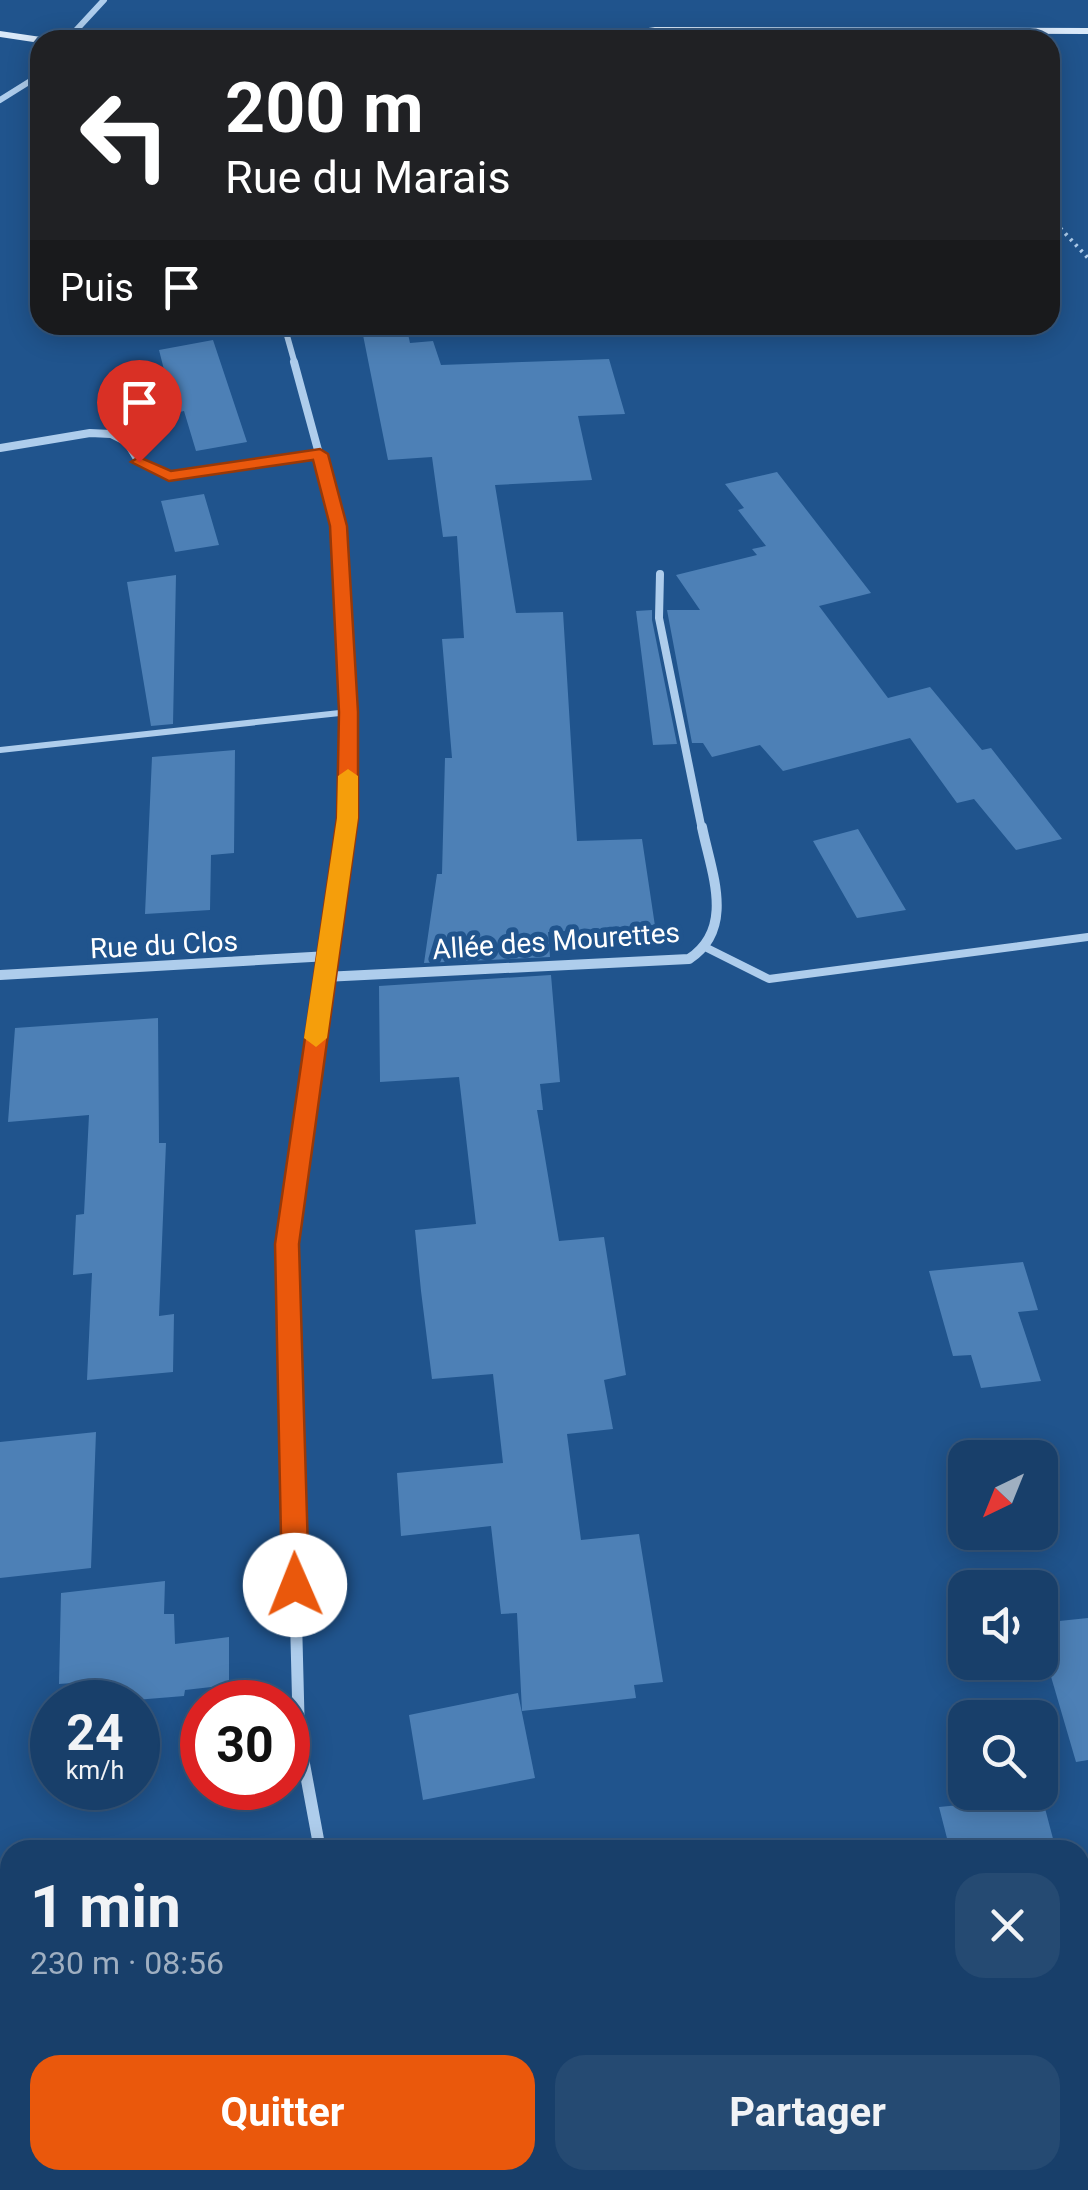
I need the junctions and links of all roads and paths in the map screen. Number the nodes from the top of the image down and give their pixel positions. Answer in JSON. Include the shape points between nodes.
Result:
{"nodes":[{"id":1,"x":104,"y":0,"type":"edge"},
{"id":2,"x":76,"y":30,"type":"edge"},
{"id":3,"x":1060,"y":31,"type":"edge"},
{"id":4,"x":1088,"y":31,"type":"edge"},
{"id":5,"x":0,"y":34,"type":"edge"},
{"id":6,"x":30,"y":38,"type":"edge"},
{"id":7,"x":30,"y":81,"type":"edge"},
{"id":8,"x":0,"y":100,"type":"edge"},
{"id":9,"x":1060,"y":228,"type":"edge"},
{"id":10,"x":1088,"y":258,"type":"edge"},
{"id":11,"x":287,"y":335,"type":"edge"},
{"id":12,"x":0,"y":448,"type":"edge"},
{"id":13,"x":320,"y":454,"type":"junction"},
{"id":14,"x":660,"y":574,"type":"dead end"},
{"id":15,"x":348,"y":712,"type":"junction"},
{"id":16,"x":0,"y":750,"type":"edge"},
{"id":17,"x":1088,"y":938,"type":"edge"},
{"id":18,"x":708,"y":948,"type":"junction"},
{"id":19,"x":329,"y":956,"type":"junction"},
{"id":20,"x":0,"y":975,"type":"edge"},
{"id":21,"x":324,"y":977,"type":"junction"},
{"id":22,"x":318,"y":1840,"type":"edge"}],
"edges":[{"from":1,"to":2,"type":"street"},
{"from":3,"to":4,"type":"main road"},
{"from":5,"to":6,"type":"main road"},
{"from":7,"to":8,"type":"street"},
{"from":9,"to":10,"type":"path"},
{"from":11,"to":13,"type":"street"},
{"from":12,"to":13,"type":"street","via":[[111,434],[128,442],[139,462],[169,476]]},
{"from":13,"to":15,"type":"street","via":[[339,526]]},
{"from":14,"to":18,"type":"street","name":"Allée des Mourettes","via":[[659,618],[718,907]]},
{"from":15,"to":16,"type":"lane"},
{"from":15,"to":19,"type":"street","via":[[348,818]]},
{"from":17,"to":18,"type":"lane","via":[[769,980]]},
{"from":18,"to":21,"type":"street","name":"Allée des Mourettes","via":[[689,959]]},
{"from":19,"to":20,"type":"street","name":"Rue du Clos"},
{"from":19,"to":21,"type":"street"},
{"from":21,"to":22,"type":"street","via":[[287,1244],[299,1736]]}]}
